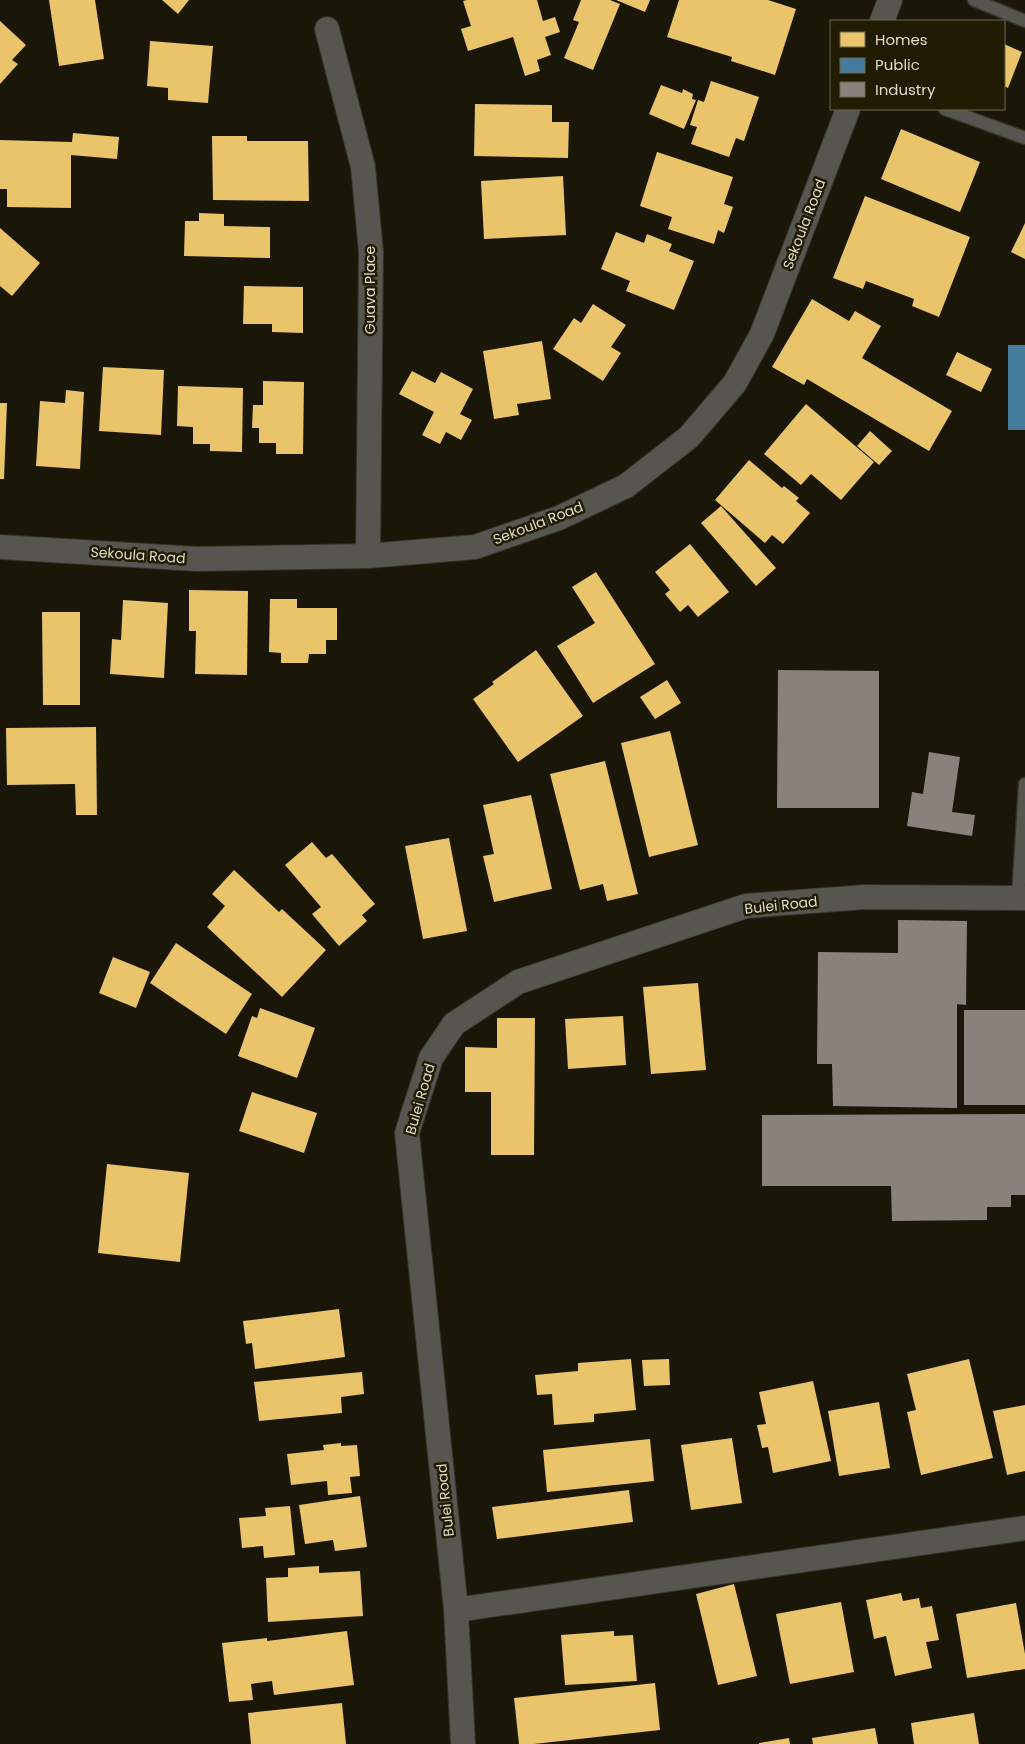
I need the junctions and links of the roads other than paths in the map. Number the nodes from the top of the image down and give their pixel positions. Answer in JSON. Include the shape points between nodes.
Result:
{"nodes":[{"id":1,"x":890,"y":0,"type":"edge"},
{"id":2,"x":974,"y":0,"type":"edge"},
{"id":3,"x":882,"y":20,"type":"edge"},
{"id":4,"x":1025,"y":21,"type":"edge"},
{"id":5,"x":327,"y":29,"type":"dead end"},
{"id":6,"x":848,"y":110,"type":"edge"},
{"id":7,"x":948,"y":110,"type":"edge"},
{"id":8,"x":1025,"y":138,"type":"edge"},
{"id":9,"x":0,"y":546,"type":"edge"},
{"id":10,"x":368,"y":556,"type":"junction"},
{"id":11,"x":1025,"y":784,"type":"edge"},
{"id":12,"x":1022,"y":898,"type":"edge"},
{"id":13,"x":1025,"y":1528,"type":"edge"},
{"id":14,"x":456,"y":1610,"type":"junction"},
{"id":15,"x":462,"y":1744,"type":"edge"}],
"edges":[{"from":1,"to":3,"type":"street"},
{"from":2,"to":4,"type":"lane"},
{"from":5,"to":10,"type":"street","name":"Guava Place","via":[[363,167],[371,252]]},
{"from":6,"to":10,"type":"street","name":"Sekoula Road","via":[[762,334],[735,383],[689,438],[626,486],[559,518],[475,547]]},
{"from":7,"to":8,"type":"lane"},
{"from":9,"to":10,"type":"street","name":"Sekoula Road","via":[[197,559]]},
{"from":11,"to":12,"type":"lane"},
{"from":12,"to":14,"type":"street","name":"Bulei Road","via":[[865,897],[746,906],[518,982],[454,1024],[431,1058],[408,1133]]},
{"from":13,"to":14,"type":"street"},
{"from":14,"to":15,"type":"street","name":"Bulei Road"}]}
